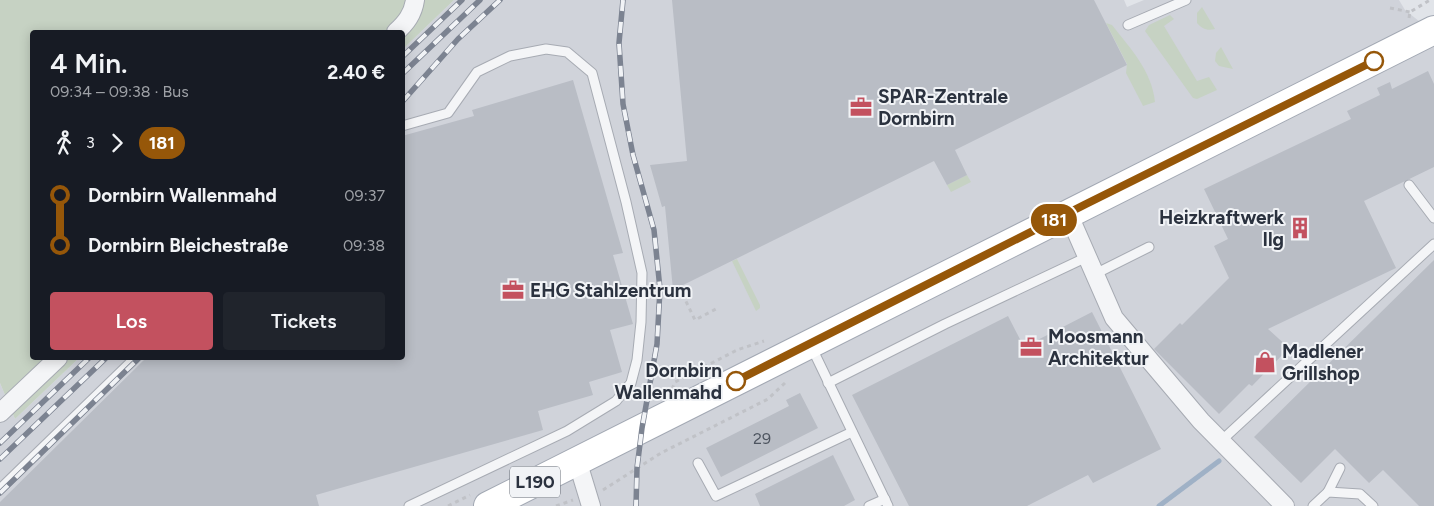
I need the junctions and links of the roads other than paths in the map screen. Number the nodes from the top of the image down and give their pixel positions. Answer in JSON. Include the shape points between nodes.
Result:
{"nodes":[{"id":1,"x":415,"y":0,"type":"edge"},
{"id":2,"x":1186,"y":0,"type":"edge"},
{"id":3,"x":1128,"y":25,"type":"dead end"},
{"id":4,"x":1422,"y":26,"type":"edge"},
{"id":5,"x":398,"y":30,"type":"edge"},
{"id":6,"x":405,"y":125,"type":"edge"},
{"id":7,"x":1409,"y":185,"type":"dead end"},
{"id":8,"x":1068,"y":213,"type":"junction"},
{"id":9,"x":1434,"y":218,"type":"edge"},
{"id":10,"x":1434,"y":244,"type":"edge"},
{"id":11,"x":1149,"y":246,"type":"dead end"},
{"id":12,"x":1091,"y":266,"type":"junction"},
{"id":13,"x":810,"y":344,"type":"junction"},
{"id":14,"x":56,"y":360,"type":"edge"},
{"id":15,"x":133,"y":360,"type":"edge"},
{"id":16,"x":828,"y":382,"type":"junction"},
{"id":17,"x":0,"y":413,"type":"edge"},
{"id":18,"x":852,"y":432,"type":"junction"},
{"id":19,"x":1221,"y":441,"type":"junction"},
{"id":20,"x":577,"y":460,"type":"junction"},
{"id":21,"x":698,"y":463,"type":"dead end"},
{"id":22,"x":1340,"y":468,"type":"dead end"},
{"id":23,"x":0,"y":489,"type":"edge"},
{"id":24,"x":1328,"y":492,"type":"junction"},
{"id":25,"x":886,"y":502,"type":"edge"},
{"id":26,"x":408,"y":506,"type":"edge"},
{"id":27,"x":488,"y":506,"type":"edge"},
{"id":28,"x":591,"y":506,"type":"edge"},
{"id":29,"x":869,"y":506,"type":"edge"},
{"id":30,"x":1285,"y":506,"type":"edge"},
{"id":31,"x":1312,"y":506,"type":"edge"},
{"id":32,"x":1373,"y":506,"type":"edge"}],
"edges":[{"from":1,"to":5,"type":"street","via":[[414,9]]},
{"from":2,"to":3,"type":"lane"},
{"from":4,"to":8,"type":"main road","number":"L190"},
{"from":6,"to":26,"type":"lane","via":[[448,113],[477,72],[510,56],[546,49],[567,52],[592,74],[642,273],[637,360],[631,383],[616,401],[567,431]]},
{"from":7,"to":9,"type":"lane"},
{"from":8,"to":12,"type":"street"},
{"from":8,"to":13,"type":"main road","number":"L190"},
{"from":10,"to":19,"type":"lane"},
{"from":11,"to":12,"type":"lane"},
{"from":12,"to":16,"type":"lane","via":[[945,324]]},
{"from":12,"to":19,"type":"street","via":[[1114,318]]},
{"from":13,"to":16,"type":"lane"},
{"from":13,"to":20,"type":"main road","number":"L190"},
{"from":14,"to":17,"type":"street"},
{"from":15,"to":23,"type":"lane"},
{"from":16,"to":18,"type":"lane"},
{"from":18,"to":21,"type":"lane","via":[[716,496]]},
{"from":18,"to":25,"type":"lane"},
{"from":19,"to":30,"type":"street"},
{"from":20,"to":27,"type":"main road","number":"L190"},
{"from":20,"to":28,"type":"street"},
{"from":22,"to":24,"type":"lane"},
{"from":24,"to":31,"type":"lane"},
{"from":24,"to":32,"type":"lane","via":[[1360,494]]},
{"from":25,"to":29,"type":"lane"}]}
